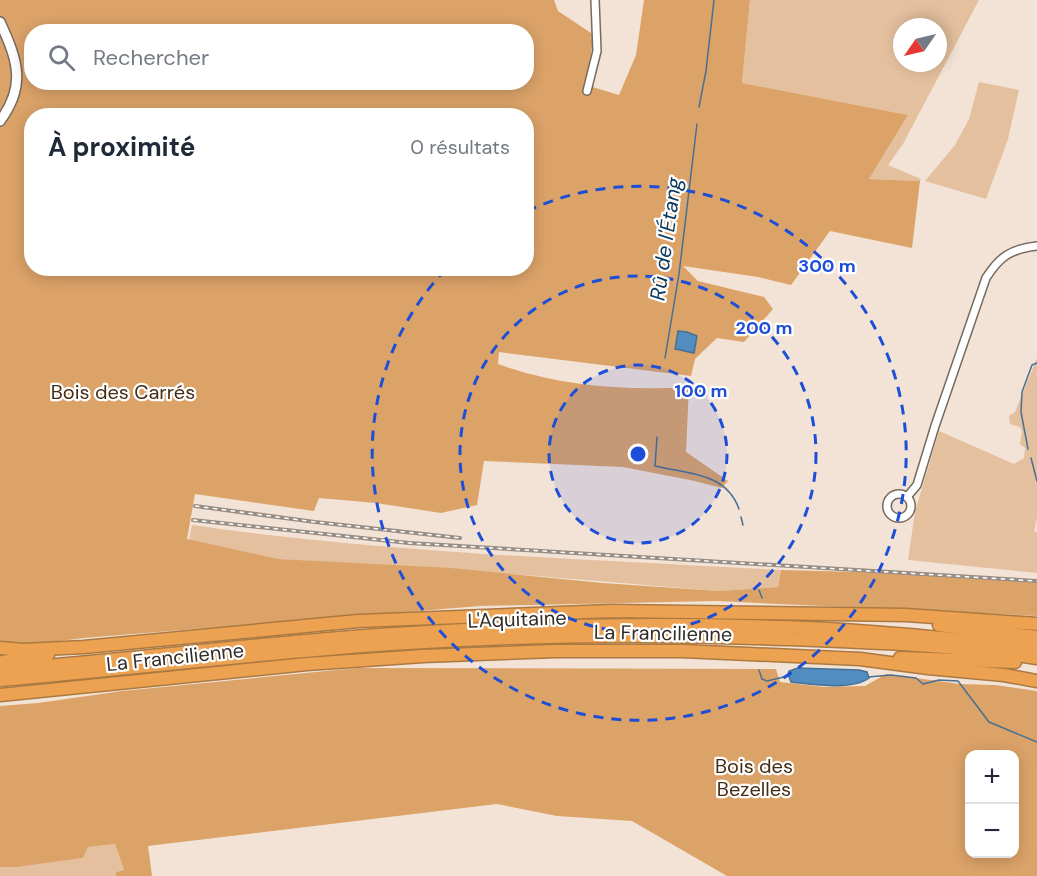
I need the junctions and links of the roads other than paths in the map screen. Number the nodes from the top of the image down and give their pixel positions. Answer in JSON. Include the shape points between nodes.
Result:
{"nodes":[{"id":1,"x":595,"y":0,"type":"edge"},
{"id":2,"x":0,"y":22,"type":"edge"},
{"id":3,"x":587,"y":91,"type":"dead end"},
{"id":4,"x":0,"y":121,"type":"edge"},
{"id":5,"x":1037,"y":246,"type":"edge"},
{"id":6,"x":907,"y":497,"type":"dead end"},
{"id":7,"x":842,"y":615,"type":"junction"},
{"id":8,"x":1037,"y":624,"type":"edge"},
{"id":9,"x":1037,"y":637,"type":"edge"},
{"id":10,"x":1037,"y":646,"type":"edge"},
{"id":11,"x":0,"y":648,"type":"edge"},
{"id":12,"x":84,"y":648,"type":"junction"},
{"id":13,"x":1037,"y":657,"type":"edge"},
{"id":14,"x":860,"y":659,"type":"junction"},
{"id":15,"x":0,"y":662,"type":"edge"},
{"id":16,"x":1037,"y":662,"type":"edge"},
{"id":17,"x":0,"y":670,"type":"edge"},
{"id":18,"x":0,"y":680,"type":"edge"},
{"id":19,"x":1037,"y":681,"type":"edge"},
{"id":20,"x":0,"y":695,"type":"edge"}],
"edges":[{"from":1,"to":3,"type":"street","via":[[597,51]]},
{"from":2,"to":4,"type":"main road","via":[[15,59],[18,79],[10,108]]},
{"from":5,"to":6,"type":"street","via":[[1013,250],[997,262],[986,278],[917,485]]},
{"from":7,"to":8,"type":"highway","name":"La Francilienne"},
{"from":7,"to":9,"type":"highway"},
{"from":7,"to":12,"type":"highway","name":"La Francilienne","via":[[611,610],[510,613],[358,621]]},
{"from":10,"to":17,"type":"highway","name":"L'Aquitaine","via":[[795,628],[583,626],[318,639]]},
{"from":11,"to":12,"type":"highway"},
{"from":12,"to":15,"type":"highway"},
{"from":13,"to":18,"type":"highway","name":"L'Aquitaine","via":[[815,640],[561,636],[297,651]]},
{"from":14,"to":16,"type":"highway"},
{"from":14,"to":19,"type":"highway","name":"La Francilienne"},
{"from":14,"to":20,"type":"highway","name":"La Francilienne","via":[[659,651],[457,655],[308,664]]}]}
